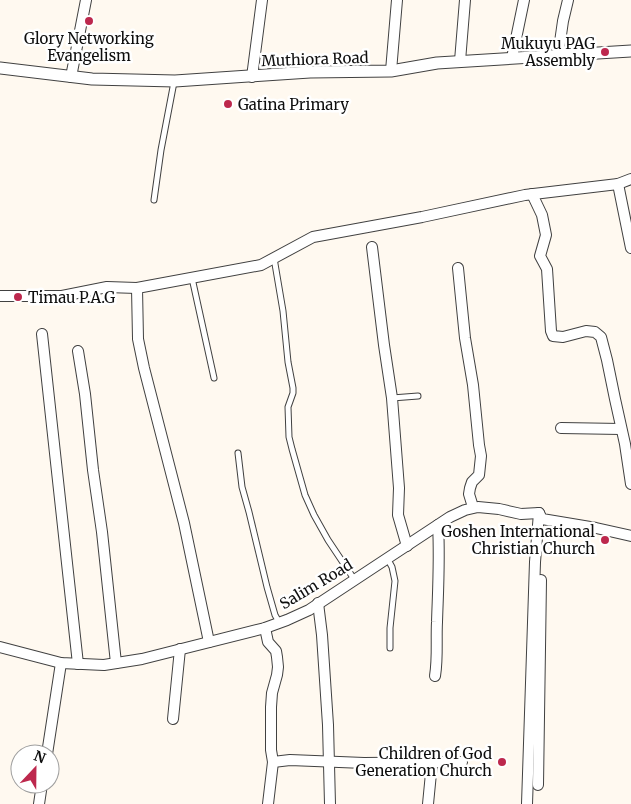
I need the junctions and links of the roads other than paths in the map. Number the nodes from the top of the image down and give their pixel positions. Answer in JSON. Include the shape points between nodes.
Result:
{"nodes":[{"id":1,"x":86,"y":0,"type":"edge"},
{"id":2,"x":262,"y":0,"type":"edge"},
{"id":3,"x":397,"y":0,"type":"edge"},
{"id":4,"x":465,"y":0,"type":"edge"},
{"id":5,"x":524,"y":0,"type":"edge"},
{"id":6,"x":568,"y":0,"type":"edge"},
{"id":7,"x":631,"y":51,"type":"edge"},
{"id":8,"x":558,"y":56,"type":"junction"},
{"id":9,"x":512,"y":58,"type":"junction"},
{"id":10,"x":460,"y":61,"type":"junction"},
{"id":11,"x":0,"y":68,"type":"edge"},
{"id":12,"x":391,"y":71,"type":"junction"},
{"id":13,"x":252,"y":76,"type":"junction"},
{"id":14,"x":71,"y":77,"type":"junction"},
{"id":15,"x":174,"y":81,"type":"junction"},
{"id":16,"x":631,"y":179,"type":"edge"},
{"id":17,"x":618,"y":184,"type":"junction"},
{"id":18,"x":532,"y":194,"type":"junction"},
{"id":19,"x":154,"y":200,"type":"dead end"},
{"id":20,"x":372,"y":247,"type":"dead end"},
{"id":21,"x":631,"y":248,"type":"edge"},
{"id":22,"x":274,"y":258,"type":"junction"},
{"id":23,"x":458,"y":268,"type":"dead end"},
{"id":24,"x":192,"y":278,"type":"junction"},
{"id":25,"x":137,"y":288,"type":"junction"},
{"id":26,"x":0,"y":296,"type":"edge"},
{"id":27,"x":42,"y":334,"type":"dead end"},
{"id":28,"x":78,"y":351,"type":"dead end"},
{"id":29,"x":214,"y":378,"type":"dead end"},
{"id":30,"x":418,"y":396,"type":"dead end"},
{"id":31,"x":392,"y":398,"type":"junction"},
{"id":32,"x":561,"y":428,"type":"dead end"},
{"id":33,"x":621,"y":430,"type":"junction"},
{"id":34,"x":238,"y":452,"type":"dead end"},
{"id":35,"x":631,"y":484,"type":"edge"},
{"id":36,"x":473,"y":507,"type":"junction"},
{"id":37,"x":540,"y":516,"type":"junction"},
{"id":38,"x":438,"y":525,"type":"junction"},
{"id":39,"x":631,"y":536,"type":"edge"},
{"id":40,"x":407,"y":546,"type":"junction"},
{"id":41,"x":387,"y":558,"type":"junction"},
{"id":42,"x":354,"y":579,"type":"junction"},
{"id":43,"x":318,"y":603,"type":"junction"},
{"id":44,"x":279,"y":623,"type":"junction"},
{"id":45,"x":265,"y":628,"type":"junction"},
{"id":46,"x":209,"y":642,"type":"junction"},
{"id":47,"x":0,"y":647,"type":"edge"},
{"id":48,"x":390,"y":648,"type":"dead end"},
{"id":49,"x":180,"y":649,"type":"junction"},
{"id":50,"x":61,"y":663,"type":"junction"},
{"id":51,"x":116,"y":663,"type":"junction"},
{"id":52,"x":78,"y":664,"type":"junction"},
{"id":53,"x":435,"y":676,"type":"dead end"},
{"id":54,"x":173,"y":718,"type":"dead end"},
{"id":55,"x":48,"y":744,"type":"edge"},
{"id":56,"x":328,"y":761,"type":"junction"},
{"id":57,"x":273,"y":762,"type":"junction"},
{"id":58,"x":462,"y":762,"type":"dead end"},
{"id":59,"x":432,"y":763,"type":"junction"},
{"id":60,"x":538,"y":784,"type":"dead end"},
{"id":61,"x":268,"y":804,"type":"edge"},
{"id":62,"x":330,"y":804,"type":"edge"},
{"id":63,"x":428,"y":804,"type":"edge"},
{"id":64,"x":527,"y":804,"type":"edge"}],
"edges":[{"from":1,"to":14,"type":"street"},
{"from":2,"to":13,"type":"street"},
{"from":3,"to":12,"type":"street"},
{"from":4,"to":10,"type":"street"},
{"from":5,"to":9,"type":"street"},
{"from":6,"to":8,"type":"street"},
{"from":7,"to":8,"type":"street","name":"Muthiora Road"},
{"from":8,"to":9,"type":"street","name":"Muthiora Road"},
{"from":9,"to":10,"type":"street","name":"Muthiora Road"},
{"from":10,"to":12,"type":"street","name":"Muthiora Road"},
{"from":11,"to":14,"type":"street","name":"Muthiora Road"},
{"from":12,"to":13,"type":"street","name":"Muthiora Road"},
{"from":13,"to":15,"type":"street","name":"Muthiora Road"},
{"from":14,"to":15,"type":"street","name":"Muthiora Road"},
{"from":15,"to":19,"type":"lane"},
{"from":16,"to":17,"type":"street"},
{"from":17,"to":18,"type":"street"},
{"from":17,"to":21,"type":"street"},
{"from":18,"to":22,"type":"street","via":[[313,238]]},
{"from":18,"to":33,"type":"street","via":[[542,215],[546,235],[540,256],[547,269],[553,336],[586,331],[595,332],[601,338]]},
{"from":20,"to":31,"type":"street"},
{"from":22,"to":24,"type":"street","via":[[261,265]]},
{"from":22,"to":42,"type":"lane","via":[[293,388],[288,407],[289,437],[314,515]]},
{"from":23,"to":36,"type":"street","via":[[482,456],[479,475],[470,488]]},
{"from":24,"to":25,"type":"street"},
{"from":24,"to":29,"type":"lane"},
{"from":25,"to":26,"type":"street","via":[[107,286],[62,296]]},
{"from":25,"to":46,"type":"street","via":[[138,339],[184,524]]},
{"from":27,"to":52,"type":"street"},
{"from":28,"to":51,"type":"street"},
{"from":30,"to":31,"type":"lane"},
{"from":31,"to":40,"type":"street","via":[[398,515]]},
{"from":32,"to":33,"type":"street"},
{"from":33,"to":35,"type":"street"},
{"from":34,"to":44,"type":"lane","via":[[242,486]]},
{"from":36,"to":37,"type":"street"},
{"from":36,"to":38,"type":"street","name":"Salim Road"},
{"from":37,"to":39,"type":"street"},
{"from":37,"to":60,"type":"street"},
{"from":37,"to":64,"type":"street","via":[[535,562]]},
{"from":38,"to":40,"type":"street","name":"Salim Road"},
{"from":38,"to":53,"type":"street"},
{"from":40,"to":41,"type":"street","name":"Salim Road"},
{"from":41,"to":42,"type":"street","name":"Salim Road"},
{"from":41,"to":48,"type":"lane","via":[[395,580]]},
{"from":42,"to":43,"type":"street","name":"Salim Road"},
{"from":43,"to":44,"type":"street","name":"Salim Road"},
{"from":43,"to":56,"type":"street","via":[[328,716]]},
{"from":44,"to":45,"type":"street","name":"Salim Road"},
{"from":45,"to":46,"type":"street","name":"Salim Road"},
{"from":45,"to":57,"type":"street","via":[[268,642],[277,657],[278,675],[270,716]]},
{"from":46,"to":49,"type":"street","name":"Salim Road"},
{"from":47,"to":50,"type":"street","name":"Salim Road"},
{"from":49,"to":51,"type":"street","name":"Salim Road"},
{"from":49,"to":54,"type":"street"},
{"from":50,"to":52,"type":"street","name":"Salim Road"},
{"from":50,"to":55,"type":"street"},
{"from":51,"to":52,"type":"street","name":"Salim Road"},
{"from":56,"to":57,"type":"street"},
{"from":56,"to":59,"type":"street"},
{"from":56,"to":62,"type":"street"},
{"from":57,"to":61,"type":"street"},
{"from":58,"to":59,"type":"street"},
{"from":59,"to":63,"type":"street"}]}
